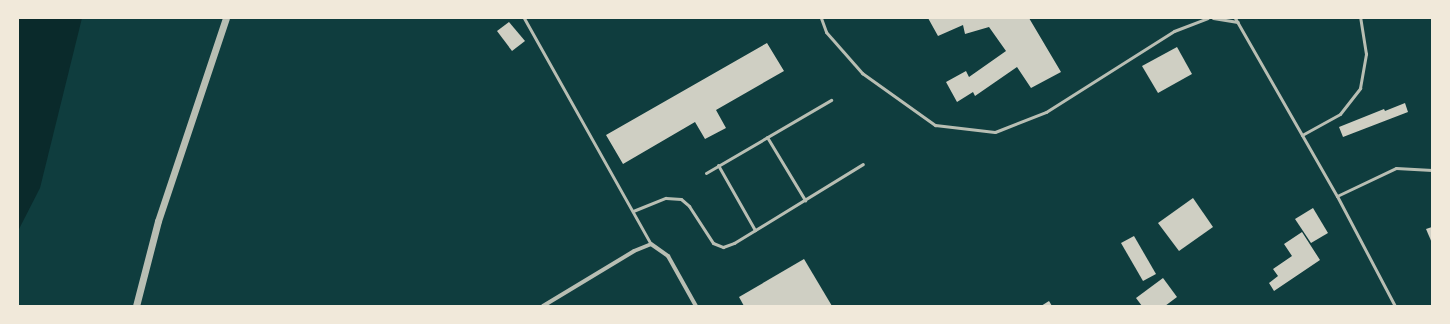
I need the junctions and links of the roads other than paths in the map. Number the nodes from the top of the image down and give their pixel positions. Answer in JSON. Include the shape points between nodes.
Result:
{"nodes":[{"id":1,"x":226,"y":18,"type":"edge"},
{"id":2,"x":524,"y":18,"type":"edge"},
{"id":3,"x":821,"y":18,"type":"edge"},
{"id":4,"x":1208,"y":18,"type":"edge"},
{"id":5,"x":1213,"y":18,"type":"edge"},
{"id":6,"x":1235,"y":18,"type":"edge"},
{"id":7,"x":1360,"y":18,"type":"edge"},
{"id":8,"x":1238,"y":22,"type":"junction"},
{"id":9,"x":831,"y":100,"type":"dead end"},
{"id":10,"x":1302,"y":135,"type":"junction"},
{"id":11,"x":767,"y":137,"type":"junction"},
{"id":12,"x":863,"y":164,"type":"dead end"},
{"id":13,"x":718,"y":165,"type":"junction"},
{"id":14,"x":1432,"y":170,"type":"edge"},
{"id":15,"x":706,"y":173,"type":"dead end"},
{"id":16,"x":1337,"y":196,"type":"junction"},
{"id":17,"x":804,"y":200,"type":"junction"},
{"id":18,"x":633,"y":212,"type":"junction"},
{"id":19,"x":755,"y":230,"type":"junction"},
{"id":20,"x":651,"y":244,"type":"junction"},
{"id":21,"x":136,"y":306,"type":"edge"},
{"id":22,"x":543,"y":306,"type":"edge"},
{"id":23,"x":696,"y":306,"type":"edge"},
{"id":24,"x":1395,"y":306,"type":"edge"}],
"edges":[{"from":1,"to":21,"type":"street","via":[[158,221]]},
{"from":2,"to":18,"type":"lane"},
{"from":3,"to":4,"type":"lane","via":[[826,32],[862,73],[935,125],[995,132],[1046,112],[1174,31]]},
{"from":5,"to":8,"type":"lane"},
{"from":6,"to":8,"type":"lane"},
{"from":7,"to":10,"type":"lane","via":[[1366,54],[1360,88],[1340,114]]},
{"from":8,"to":10,"type":"lane"},
{"from":9,"to":11,"type":"lane"},
{"from":10,"to":16,"type":"lane"},
{"from":11,"to":13,"type":"lane"},
{"from":11,"to":17,"type":"lane"},
{"from":12,"to":17,"type":"lane"},
{"from":13,"to":15,"type":"lane"},
{"from":13,"to":19,"type":"lane"},
{"from":14,"to":16,"type":"lane","via":[[1396,168]]},
{"from":16,"to":24,"type":"lane"},
{"from":17,"to":19,"type":"lane"},
{"from":18,"to":19,"type":"lane","via":[[666,198],[680,199],[689,206],[714,243],[723,248]]},
{"from":18,"to":20,"type":"lane"},
{"from":20,"to":22,"type":"street","via":[[634,250]]},
{"from":20,"to":23,"type":"street","via":[[668,256]]}]}
